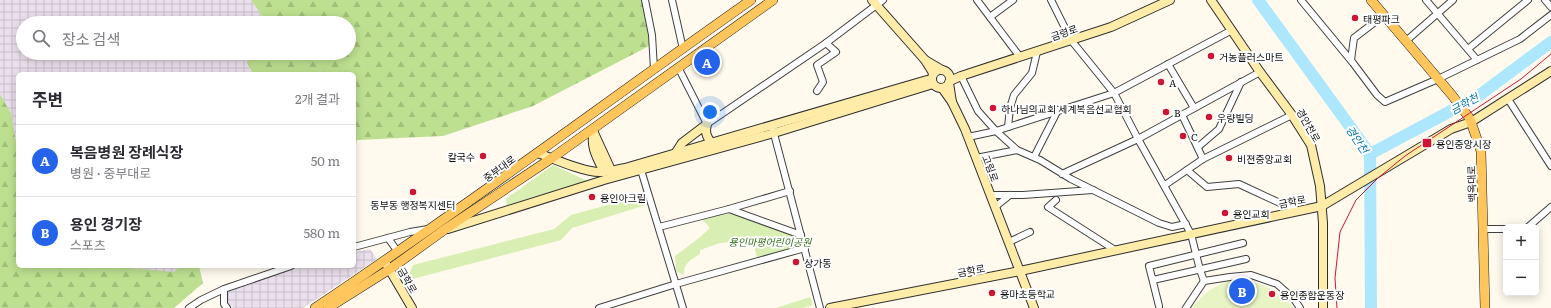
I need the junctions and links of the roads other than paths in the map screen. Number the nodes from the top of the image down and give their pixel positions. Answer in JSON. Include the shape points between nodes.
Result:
{"nodes":[{"id":1,"x":645,"y":0,"type":"edge"},
{"id":2,"x":672,"y":0,"type":"edge"},
{"id":3,"x":752,"y":0,"type":"edge"},
{"id":4,"x":773,"y":0,"type":"edge"},
{"id":5,"x":977,"y":0,"type":"edge"},
{"id":6,"x":1013,"y":0,"type":"edge"},
{"id":7,"x":1051,"y":0,"type":"edge"},
{"id":8,"x":1170,"y":0,"type":"edge"},
{"id":9,"x":1211,"y":0,"type":"edge"},
{"id":10,"x":1301,"y":0,"type":"edge"},
{"id":11,"x":1371,"y":0,"type":"edge"},
{"id":12,"x":1426,"y":0,"type":"edge"},
{"id":13,"x":1453,"y":0,"type":"edge"},
{"id":14,"x":1528,"y":0,"type":"edge"},
{"id":15,"x":1545,"y":0,"type":"edge"},
{"id":16,"x":877,"y":2,"type":"edge"},
{"id":17,"x":1551,"y":7,"type":"edge"},
{"id":18,"x":1437,"y":14,"type":"junction"},
{"id":19,"x":1384,"y":15,"type":"junction"},
{"id":20,"x":1551,"y":15,"type":"edge"},
{"id":21,"x":990,"y":16,"type":"junction"},
{"id":22,"x":1232,"y":30,"type":"junction"},
{"id":23,"x":1071,"y":40,"type":"junction"},
{"id":24,"x":1406,"y":41,"type":"junction"},
{"id":25,"x":826,"y":43,"type":"junction"},
{"id":26,"x":683,"y":48,"type":"junction"},
{"id":27,"x":1468,"y":49,"type":"junction"},
{"id":28,"x":1037,"y":52,"type":"junction"},
{"id":29,"x":1020,"y":57,"type":"junction"},
{"id":30,"x":926,"y":60,"type":"junction"},
{"id":31,"x":1351,"y":60,"type":"junction"},
{"id":32,"x":1477,"y":60,"type":"junction"},
{"id":33,"x":1168,"y":64,"type":"junction"},
{"id":34,"x":678,"y":67,"type":"junction"},
{"id":35,"x":654,"y":69,"type":"junction"},
{"id":36,"x":944,"y":71,"type":"junction"},
{"id":37,"x":1551,"y":71,"type":"edge"},
{"id":38,"x":1260,"y":72,"type":"junction"},
{"id":39,"x":961,"y":76,"type":"junction"},
{"id":40,"x":932,"y":79,"type":"junction"},
{"id":41,"x":1438,"y":79,"type":"junction"},
{"id":42,"x":949,"y":82,"type":"junction"},
{"id":43,"x":1242,"y":82,"type":"junction"},
{"id":44,"x":942,"y":88,"type":"junction"},
{"id":45,"x":817,"y":91,"type":"dead end"},
{"id":46,"x":1114,"y":93,"type":"junction"},
{"id":47,"x":1508,"y":99,"type":"junction"},
{"id":48,"x":952,"y":102,"type":"junction"},
{"id":49,"x":1194,"y":108,"type":"junction"},
{"id":50,"x":1060,"y":110,"type":"junction"},
{"id":51,"x":1182,"y":114,"type":"junction"},
{"id":52,"x":1292,"y":115,"type":"junction"},
{"id":53,"x":1470,"y":119,"type":"junction"},
{"id":54,"x":707,"y":124,"type":"junction"},
{"id":55,"x":1008,"y":127,"type":"junction"},
{"id":56,"x":594,"y":129,"type":"junction"},
{"id":57,"x":773,"y":129,"type":"junction"},
{"id":58,"x":996,"y":130,"type":"junction"},
{"id":59,"x":968,"y":136,"type":"junction"},
{"id":60,"x":1138,"y":139,"type":"junction"},
{"id":61,"x":712,"y":143,"type":"junction"},
{"id":62,"x":1198,"y":147,"type":"junction"},
{"id":63,"x":1017,"y":150,"type":"junction"},
{"id":64,"x":538,"y":153,"type":"junction"},
{"id":65,"x":674,"y":154,"type":"junction"},
{"id":66,"x":1034,"y":157,"type":"junction"},
{"id":67,"x":552,"y":158,"type":"junction"},
{"id":68,"x":976,"y":158,"type":"junction"},
{"id":69,"x":1203,"y":159,"type":"junction"},
{"id":70,"x":1551,"y":166,"type":"edge"},
{"id":71,"x":641,"y":170,"type":"junction"},
{"id":72,"x":1186,"y":170,"type":"junction"},
{"id":73,"x":607,"y":171,"type":"junction"},
{"id":74,"x":1062,"y":174,"type":"junction"},
{"id":75,"x":1165,"y":185,"type":"junction"},
{"id":76,"x":1093,"y":190,"type":"junction"},
{"id":77,"x":790,"y":191,"type":"junction"},
{"id":78,"x":990,"y":195,"type":"junction"},
{"id":79,"x":1010,"y":195,"type":"junction"},
{"id":80,"x":1056,"y":200,"type":"dead end"},
{"id":81,"x":1322,"y":206,"type":"junction"},
{"id":82,"x":995,"y":207,"type":"junction"},
{"id":83,"x":1551,"y":207,"type":"edge"},
{"id":84,"x":729,"y":209,"type":"junction"},
{"id":85,"x":1295,"y":210,"type":"junction"},
{"id":86,"x":1186,"y":224,"type":"junction"},
{"id":87,"x":1531,"y":224,"type":"edge"},
{"id":88,"x":659,"y":227,"type":"junction"},
{"id":89,"x":432,"y":229,"type":"junction"},
{"id":90,"x":1484,"y":229,"type":"junction"},
{"id":91,"x":1503,"y":229,"type":"edge"},
{"id":92,"x":444,"y":230,"type":"junction"},
{"id":93,"x":1030,"y":232,"type":"dead end"},
{"id":94,"x":1192,"y":234,"type":"junction"},
{"id":95,"x":801,"y":235,"type":"junction"},
{"id":96,"x":388,"y":238,"type":"junction"},
{"id":97,"x":1008,"y":242,"type":"junction"},
{"id":98,"x":1242,"y":244,"type":"dead end"},
{"id":99,"x":356,"y":246,"type":"edge"},
{"id":100,"x":805,"y":248,"type":"junction"},
{"id":101,"x":1115,"y":250,"type":"junction"},
{"id":102,"x":398,"y":252,"type":"junction"},
{"id":103,"x":1196,"y":254,"type":"junction"},
{"id":104,"x":1246,"y":259,"type":"dead end"},
{"id":105,"x":387,"y":265,"type":"junction"},
{"id":106,"x":286,"y":268,"type":"edge"},
{"id":107,"x":1200,"y":270,"type":"junction"},
{"id":108,"x":1020,"y":271,"type":"junction"},
{"id":109,"x":1153,"y":280,"type":"junction"},
{"id":110,"x":1204,"y":281,"type":"junction"},
{"id":111,"x":676,"y":284,"type":"junction"},
{"id":112,"x":224,"y":289,"type":"junction"},
{"id":113,"x":863,"y":305,"type":"edge"},
{"id":114,"x":1159,"y":306,"type":"dead end"},
{"id":115,"x":189,"y":308,"type":"edge"},
{"id":116,"x":227,"y":308,"type":"edge"},
{"id":117,"x":315,"y":308,"type":"edge"},
{"id":118,"x":328,"y":308,"type":"edge"},
{"id":119,"x":412,"y":308,"type":"edge"},
{"id":120,"x":599,"y":308,"type":"edge"},
{"id":121,"x":683,"y":308,"type":"edge"},
{"id":122,"x":820,"y":308,"type":"edge"},
{"id":123,"x":830,"y":308,"type":"edge"},
{"id":124,"x":1034,"y":308,"type":"edge"},
{"id":125,"x":1186,"y":308,"type":"edge"},
{"id":126,"x":1300,"y":308,"type":"edge"},
{"id":127,"x":1324,"y":308,"type":"edge"},
{"id":128,"x":1485,"y":308,"type":"edge"}],
"edges":[{"from":1,"to":35,"type":"street","via":[[652,35]]},
{"from":2,"to":26,"type":"street"},
{"from":3,"to":26,"type":"main road","name":"중부대로"},
{"from":4,"to":34,"type":"main road","name":"중부대로"},
{"from":5,"to":21,"type":"street"},
{"from":6,"to":21,"type":"street"},
{"from":7,"to":23,"type":"street"},
{"from":8,"to":23,"type":"main road","name":"금령로","via":[[1111,27]]},
{"from":9,"to":22,"type":"main road","name":"경안천로"},
{"from":10,"to":31,"type":"street"},
{"from":11,"to":19,"type":"main road","name":"백옥대로"},
{"from":12,"to":18,"type":"street"},
{"from":13,"to":18,"type":"street"},
{"from":14,"to":27,"type":"street"},
{"from":15,"to":17,"type":"street"},
{"from":16,"to":25,"type":"street"},
{"from":16,"to":30,"type":"main road"},
{"from":18,"to":24,"type":"street"},
{"from":18,"to":27,"type":"street"},
{"from":19,"to":24,"type":"main road","name":"백옥대로"},
{"from":19,"to":31,"type":"street","via":[[1354,38]]},
{"from":20,"to":32,"type":"street","via":[[1520,39]]},
{"from":21,"to":29,"type":"street"},
{"from":22,"to":33,"type":"street"},
{"from":22,"to":38,"type":"main road","name":"경안천로"},
{"from":23,"to":28,"type":"main road","name":"금령로"},
{"from":23,"to":46,"type":"street"},
{"from":24,"to":41,"type":"main road","name":"백옥대로"},
{"from":25,"to":45,"type":"street","via":[[836,52],[817,65],[823,82]]},
{"from":25,"to":54,"type":"street"},
{"from":26,"to":35,"type":"main road","name":"중부대로"},
{"from":27,"to":32,"type":"street"},
{"from":28,"to":29,"type":"main road","name":"금령로"},
{"from":28,"to":55,"type":"street","via":[[1032,73],[1014,95]]},
{"from":29,"to":39,"type":"main road","name":"금령로"},
{"from":30,"to":36,"type":"main road"},
{"from":30,"to":40,"type":"main road"},
{"from":31,"to":41,"type":"street","via":[[1376,95],[1385,102]]},
{"from":32,"to":41,"type":"street"},
{"from":33,"to":46,"type":"street"},
{"from":33,"to":49,"type":"street"},
{"from":34,"to":54,"type":"street"},
{"from":34,"to":56,"type":"main road","name":"중부대로"},
{"from":35,"to":64,"type":"main road","name":"중부대로"},
{"from":36,"to":39,"type":"main road"},
{"from":36,"to":40,"type":"main road"},
{"from":36,"to":42,"type":"main road","via":[[949,75]]},
{"from":37,"to":47,"type":"main road"},
{"from":38,"to":43,"type":"street"},
{"from":38,"to":52,"type":"main road","name":"경안천로"},
{"from":39,"to":42,"type":"main road","name":"금령로"},
{"from":39,"to":58,"type":"street","via":[[978,111]]},
{"from":40,"to":44,"type":"main road","via":[[938,88]]},
{"from":40,"to":57,"type":"main road"},
{"from":41,"to":53,"type":"main road","name":"백옥대로"},
{"from":42,"to":44,"type":"main road"},
{"from":42,"to":48,"type":"main road","name":"고림로"},
{"from":43,"to":49,"type":"street"},
{"from":43,"to":62,"type":"street","via":[[1219,129]]},
{"from":44,"to":48,"type":"main road","name":"고림로"},
{"from":46,"to":50,"type":"street"},
{"from":46,"to":60,"type":"street"},
{"from":47,"to":53,"type":"main road"},
{"from":47,"to":70,"type":"street"},
{"from":48,"to":59,"type":"main road","name":"고림로"},
{"from":49,"to":51,"type":"street"},
{"from":50,"to":55,"type":"street"},
{"from":50,"to":66,"type":"street","via":[[1057,110]]},
{"from":51,"to":60,"type":"street"},
{"from":51,"to":62,"type":"street"},
{"from":52,"to":69,"type":"street"},
{"from":52,"to":81,"type":"main road","name":"경안천로","via":[[1311,145]]},
{"from":53,"to":81,"type":"main road","name":"금학로"},
{"from":53,"to":90,"type":"main road","name":"백옥대로","via":[[1481,150]]},
{"from":54,"to":61,"type":"main road","via":[[705,132]]},
{"from":54,"to":65,"type":"main road","via":[[682,143]]},
{"from":55,"to":58,"type":"street"},
{"from":56,"to":67,"type":"main road","name":"중부대로"},
{"from":56,"to":73,"type":"main road"},
{"from":57,"to":61,"type":"main road"},
{"from":57,"to":71,"type":"main road"},
{"from":57,"to":77,"type":"street"},
{"from":58,"to":59,"type":"street"},
{"from":58,"to":63,"type":"street"},
{"from":59,"to":68,"type":"main road","name":"고림로"},
{"from":60,"to":74,"type":"street"},
{"from":60,"to":75,"type":"street"},
{"from":61,"to":65,"type":"main road"},
{"from":62,"to":69,"type":"street"},
{"from":63,"to":66,"type":"street"},
{"from":63,"to":68,"type":"street"},
{"from":64,"to":67,"type":"main road"},
{"from":64,"to":89,"type":"main road","name":"중부대로"},
{"from":65,"to":73,"type":"main road"},
{"from":66,"to":74,"type":"street"},
{"from":67,"to":73,"type":"main road","via":[[583,169],[600,173]]},
{"from":67,"to":92,"type":"main road","name":"중부대로"},
{"from":68,"to":78,"type":"main road","name":"고림로"},
{"from":69,"to":72,"type":"street"},
{"from":71,"to":88,"type":"street"},
{"from":71,"to":92,"type":"main road"},
{"from":72,"to":75,"type":"street"},
{"from":72,"to":85,"type":"street","via":[[1207,187],[1239,184]]},
{"from":74,"to":76,"type":"street"},
{"from":75,"to":86,"type":"street"},
{"from":76,"to":79,"type":"street"},
{"from":76,"to":86,"type":"street","via":[[1159,223],[1172,227]]},
{"from":77,"to":84,"type":"street"},
{"from":77,"to":95,"type":"street"},
{"from":78,"to":79,"type":"street"},
{"from":78,"to":82,"type":"main road","name":"고림로"},
{"from":79,"to":82,"type":"street"},
{"from":80,"to":101,"type":"street","via":[[1048,206]]},
{"from":81,"to":85,"type":"main road","name":"금학로"},
{"from":81,"to":127,"type":"main road","name":"경안천로"},
{"from":82,"to":97,"type":"main road","name":"고림로"},
{"from":83,"to":87,"type":"street"},
{"from":84,"to":88,"type":"street"},
{"from":84,"to":95,"type":"street"},
{"from":85,"to":94,"type":"main road","name":"금학로"},
{"from":86,"to":94,"type":"street"},
{"from":88,"to":111,"type":"street"},
{"from":89,"to":96,"type":"street"},
{"from":89,"to":102,"type":"main road","name":"중부대로"},
{"from":90,"to":91,"type":"street"},
{"from":90,"to":128,"type":"main road","name":"백옥대로"},
{"from":92,"to":105,"type":"main road","name":"중부대로"},
{"from":93,"to":97,"type":"street"},
{"from":94,"to":101,"type":"main road","name":"금학로"},
{"from":94,"to":103,"type":"street"},
{"from":95,"to":100,"type":"street"},
{"from":96,"to":99,"type":"street"},
{"from":96,"to":102,"type":"street"},
{"from":97,"to":108,"type":"main road","name":"고림로"},
{"from":98,"to":103,"type":"street"},
{"from":100,"to":111,"type":"street"},
{"from":100,"to":122,"type":"street"},
{"from":101,"to":108,"type":"main road","name":"금학로"},
{"from":102,"to":105,"type":"main road","name":"중부대로"},
{"from":103,"to":107,"type":"street"},
{"from":103,"to":109,"type":"street","via":[[1149,266]]},
{"from":104,"to":107,"type":"street"},
{"from":105,"to":117,"type":"main road","name":"중부대로"},
{"from":105,"to":118,"type":"main road","name":"중부대로"},
{"from":105,"to":119,"type":"main road","name":"금학로"},
{"from":106,"to":112,"type":"street"},
{"from":107,"to":109,"type":"street"},
{"from":107,"to":110,"type":"street"},
{"from":108,"to":113,"type":"main road","name":"금학로"},
{"from":108,"to":124,"type":"main road","name":"고림로"},
{"from":109,"to":114,"type":"street"},
{"from":110,"to":125,"type":"street"},
{"from":110,"to":126,"type":"street","via":[[1251,275],[1277,284]]},
{"from":111,"to":120,"type":"street"},
{"from":111,"to":121,"type":"street"},
{"from":112,"to":115,"type":"street"},
{"from":112,"to":116,"type":"street","via":[[224,304]]},
{"from":113,"to":123,"type":"main road","name":"금학로"}]}
